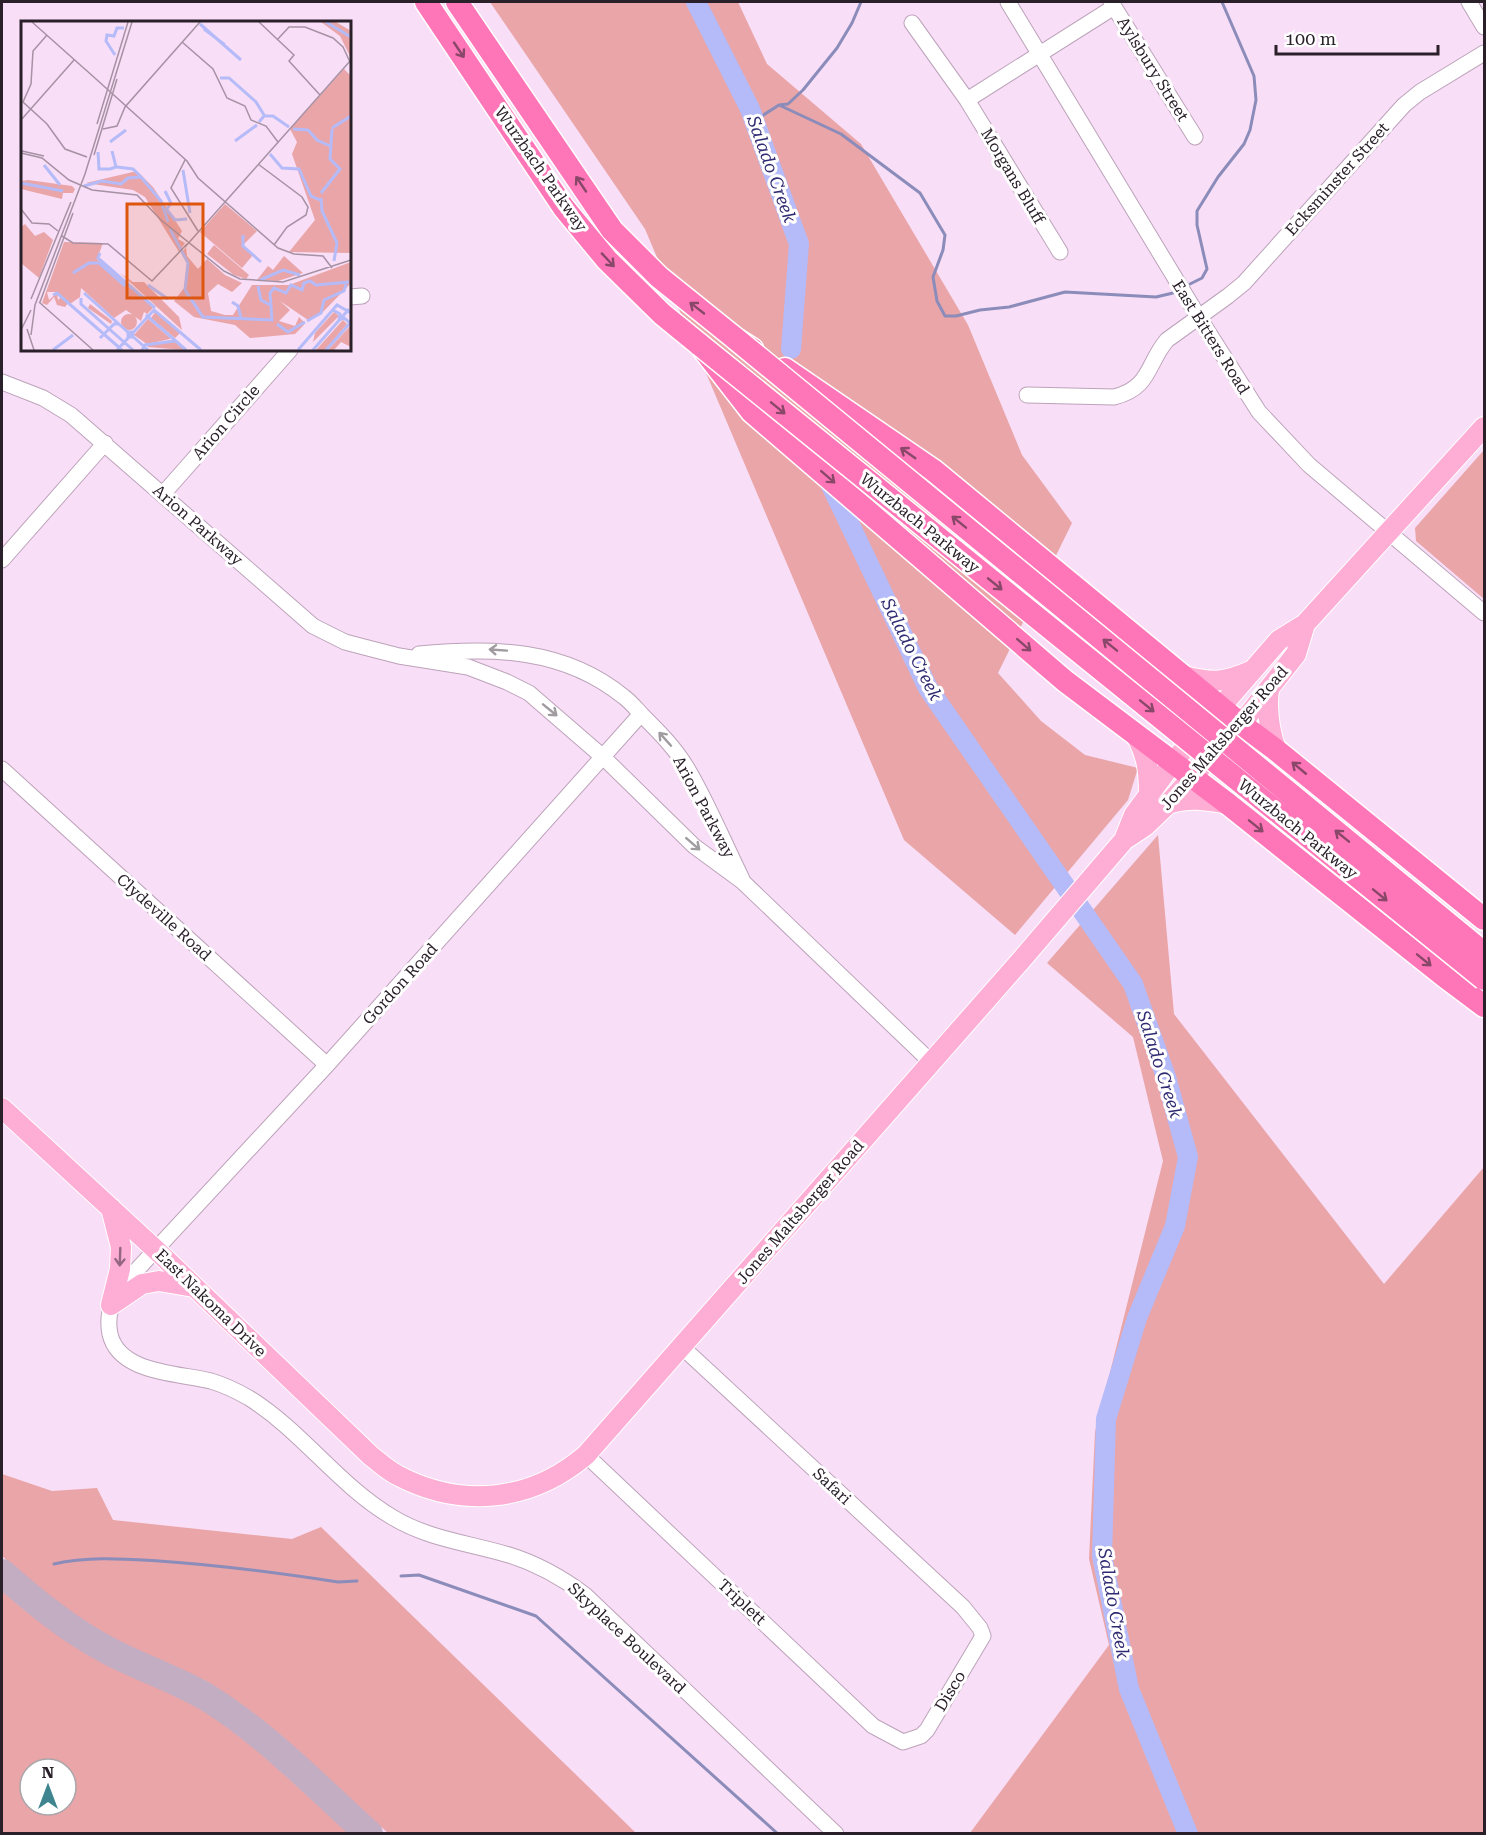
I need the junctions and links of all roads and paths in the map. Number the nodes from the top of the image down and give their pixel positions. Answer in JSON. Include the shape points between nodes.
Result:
{"nodes":[{"id":1,"x":426,"y":2,"type":"edge"},
{"id":2,"x":457,"y":2,"type":"edge"},
{"id":3,"x":1008,"y":2,"type":"edge"},
{"id":4,"x":1469,"y":2,"type":"edge"},
{"id":5,"x":1113,"y":4,"type":"edge"},
{"id":6,"x":912,"y":23,"type":"dead end"},
{"id":7,"x":1485,"y":27,"type":"edge"},
{"id":8,"x":1040,"y":53,"type":"junction"},
{"id":9,"x":1485,"y":53,"type":"edge"},
{"id":10,"x":967,"y":100,"type":"junction"},
{"id":11,"x":1195,"y":137,"type":"dead end"},
{"id":12,"x":1060,"y":252,"type":"dead end"},
{"id":13,"x":1198,"y":316,"type":"junction"},
{"id":14,"x":736,"y":339,"type":"junction"},
{"id":15,"x":700,"y":345,"type":"junction"},
{"id":16,"x":289,"y":351,"type":"edge"},
{"id":17,"x":2,"y":382,"type":"edge"},
{"id":18,"x":1027,"y":395,"type":"dead end"},
{"id":19,"x":1485,"y":427,"type":"edge"},
{"id":20,"x":105,"y":443,"type":"junction"},
{"id":21,"x":162,"y":494,"type":"junction"},
{"id":22,"x":1389,"y":533,"type":"junction"},
{"id":23,"x":2,"y":560,"type":"edge"},
{"id":24,"x":1485,"y":613,"type":"edge"},
{"id":25,"x":1305,"y":624,"type":"junction"},
{"id":26,"x":399,"y":656,"type":"junction"},
{"id":27,"x":1253,"y":670,"type":"junction"},
{"id":28,"x":1183,"y":676,"type":"junction"},
{"id":29,"x":1269,"y":689,"type":"junction"},
{"id":30,"x":1220,"y":707,"type":"junction"},
{"id":31,"x":641,"y":714,"type":"junction"},
{"id":32,"x":1241,"y":724,"type":"junction"},
{"id":33,"x":1136,"y":735,"type":"junction"},
{"id":34,"x":1276,"y":750,"type":"junction"},
{"id":35,"x":603,"y":757,"type":"junction"},
{"id":36,"x":1173,"y":762,"type":"junction"},
{"id":37,"x":2,"y":769,"type":"edge"},
{"id":38,"x":1193,"y":777,"type":"junction"},
{"id":39,"x":1149,"y":795,"type":"junction"},
{"id":40,"x":1168,"y":804,"type":"junction"},
{"id":41,"x":1228,"y":804,"type":"junction"},
{"id":42,"x":1125,"y":840,"type":"junction"},
{"id":43,"x":743,"y":882,"type":"junction"},
{"id":44,"x":1485,"y":919,"type":"edge"},
{"id":45,"x":1485,"y":952,"type":"edge"},
{"id":46,"x":1485,"y":979,"type":"edge"},
{"id":47,"x":1485,"y":1006,"type":"edge"},
{"id":48,"x":931,"y":1062,"type":"junction"},
{"id":49,"x":327,"y":1065,"type":"junction"},
{"id":50,"x":2,"y":1108,"type":"edge"},
{"id":51,"x":111,"y":1208,"type":"junction"},
{"id":52,"x":155,"y":1249,"type":"junction"},
{"id":53,"x":194,"y":1287,"type":"junction"},
{"id":54,"x":111,"y":1305,"type":"junction"},
{"id":55,"x":681,"y":1346,"type":"junction"},
{"id":56,"x":586,"y":1455,"type":"junction"},
{"id":57,"x":428,"y":1488,"type":"joint"},
{"id":58,"x":980,"y":1628,"type":"joint"},
{"id":59,"x":903,"y":1742,"type":"joint"},
{"id":60,"x":836,"y":1833,"type":"edge"}],
"edges":[{"from":1,"to":15,"type":"highway","name":"Wurzbach Parkway","one_way":true,"via":[[564,208],[607,260],[662,315]]},
{"from":14,"to":2,"type":"highway","name":"Wurzbach Parkway","one_way":true,"via":[[659,277],[612,230]]},
{"from":3,"to":8,"type":"street","name":"East Bitters Road"},
{"from":4,"to":7,"type":"street"},
{"from":5,"to":8,"type":"street"},
{"from":5,"to":11,"type":"street","name":"Aylsbury Street"},
{"from":6,"to":10,"type":"street","name":"Morgans Bluff"},
{"from":8,"to":10,"type":"street"},
{"from":8,"to":13,"type":"street","name":"East Bitters Road"},
{"from":9,"to":13,"type":"street","name":"Ecksminster Street","via":[[1404,105],[1244,283]]},
{"from":10,"to":12,"type":"street","name":"Morgans Bluff"},
{"from":13,"to":18,"type":"street","name":"Ecksminster Street","via":[[1160,347],[1148,374],[1123,394]]},
{"from":13,"to":22,"type":"street","name":"East Bitters Road","via":[[1274,430]]},
{"from":28,"to":14,"type":"highway","one_way":true,"bridge":true,"via":[[933,471],[800,378]]},
{"from":45,"to":14,"type":"highway","name":"Wurzbach Parkway","one_way":true,"bridge":true},
{"from":15,"to":33,"type":"highway","one_way":true,"bridge":true,"via":[[752,412],[1065,681]]},
{"from":15,"to":46,"type":"highway","name":"Wurzbach Parkway","one_way":true,"bridge":true},
{"from":16,"to":21,"type":"street","name":"Arion Circle"},
{"from":17,"to":20,"type":"street","name":"Arion Parkway","via":[[43,398]]},
{"from":19,"to":22,"type":"main road","name":"Jones Maltsberger Road"},
{"from":20,"to":21,"type":"street","name":"Arion Parkway"},
{"from":20,"to":23,"type":"street"},
{"from":21,"to":26,"type":"street","name":"Arion Parkway","via":[[312,626],[345,642]]},
{"from":22,"to":24,"type":"street","name":"East Bitters Road"},
{"from":22,"to":25,"type":"main road","name":"Jones Maltsberger Road"},
{"from":25,"to":27,"type":"main road","name":"Jones Maltsberger Road","via":[[1279,640]]},
{"from":25,"to":29,"type":"main road","name":"Jones Maltsberger Road","via":[[1296,654]]},
{"from":31,"to":26,"type":"street","name":"Arion Parkway","one_way":true,"via":[[594,677],[541,657],[487,649]]},
{"from":26,"to":35,"type":"street","name":"Arion Parkway","one_way":true,"via":[[468,667],[507,682],[551,710]]},
{"from":27,"to":28,"type":"main road","via":[[1218,681]]},
{"from":27,"to":30,"type":"main road","name":"Jones Maltsberger Road"},
{"from":28,"to":30,"type":"highway"},
{"from":29,"to":32,"type":"main road","name":"Jones Maltsberger Road"},
{"from":29,"to":34,"type":"main road","via":[[1268,724]]},
{"from":30,"to":32,"type":"highway"},
{"from":30,"to":36,"type":"main road","name":"Jones Maltsberger Road"},
{"from":31,"to":35,"type":"street","name":"Gordon Road"},
{"from":43,"to":31,"type":"street","name":"Arion Parkway","one_way":true,"via":[[687,769],[668,741]]},
{"from":32,"to":34,"type":"highway"},
{"from":32,"to":38,"type":"main road","name":"Jones Maltsberger Road"},
{"from":33,"to":36,"type":"highway"},
{"from":33,"to":39,"type":"main road","via":[[1149,768]]},
{"from":34,"to":41,"type":"highway","via":[[1254,752],[1227,778]]},
{"from":44,"to":34,"type":"highway","one_way":true},
{"from":35,"to":43,"type":"street","name":"Arion Parkway","one_way":true,"via":[[694,846]]},
{"from":35,"to":49,"type":"street","name":"Gordon Road"},
{"from":36,"to":38,"type":"highway"},
{"from":36,"to":39,"type":"main road","name":"Jones Maltsberger Road"},
{"from":37,"to":49,"type":"street","name":"Clydeville Road"},
{"from":38,"to":40,"type":"main road","name":"Jones Maltsberger Road"},
{"from":38,"to":41,"type":"highway"},
{"from":39,"to":42,"type":"main road","name":"Jones Maltsberger Road","via":[[1134,815]]},
{"from":40,"to":41,"type":"main road","via":[[1181,800]]},
{"from":40,"to":42,"type":"main road","name":"Jones Maltsberger Road"},
{"from":41,"to":47,"type":"highway","one_way":true},
{"from":42,"to":48,"type":"main road","name":"Jones Maltsberger Road"},
{"from":43,"to":48,"type":"street","name":"Arion Parkway"},
{"from":48,"to":55,"type":"main road","name":"Jones Maltsberger Road"},
{"from":49,"to":52,"type":"street","name":"Gordon Road"},
{"from":50,"to":51,"type":"main road","name":"East Nakoma Drive"},
{"from":51,"to":52,"type":"main road","name":"East Nakoma Drive"},
{"from":51,"to":54,"type":"main road","one_way":true,"via":[[121,1247]]},
{"from":52,"to":53,"type":"main road","name":"East Nakoma Drive"},
{"from":52,"to":54,"type":"street","via":[[121,1287]]},
{"from":53,"to":54,"type":"main road","via":[[159,1281],[142,1284]]},
{"from":53,"to":57,"type":"main road","name":"East Nakoma Drive","via":[[371,1455],[395,1474]]},
{"from":54,"to":60,"type":"street","name":"Skyplace Boulevard","via":[[108,1316],[112,1343],[130,1362],[213,1382],[247,1397],[272,1413],[357,1493],[393,1518],[434,1536],[541,1566],[561,1577],[585,1595]]},
{"from":55,"to":56,"type":"main road","name":"Jones Maltsberger Road"},
{"from":55,"to":58,"type":"street","name":"Safari","via":[[963,1607]]},
{"from":56,"to":57,"type":"main road","name":"Jones Maltsberger Road","via":[[557,1476],[514,1492],[481,1497]]},
{"from":56,"to":59,"type":"street","name":"Triplett","via":[[873,1726]]},
{"from":58,"to":59,"type":"street","name":"Disco","via":[[983,1636],[927,1730]]}]}
